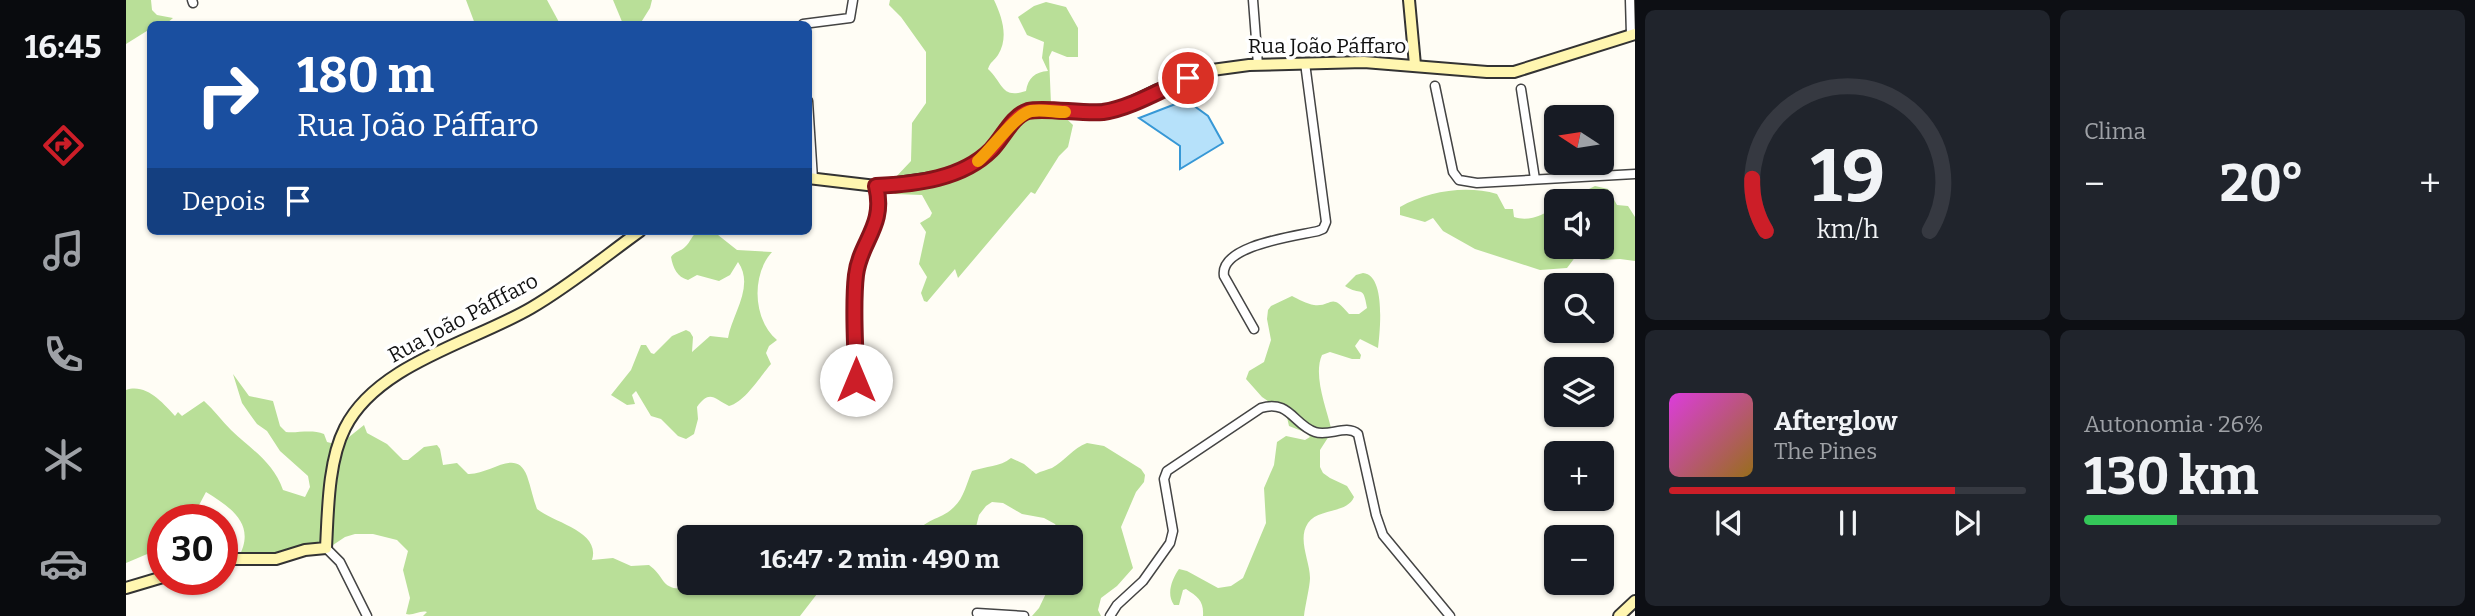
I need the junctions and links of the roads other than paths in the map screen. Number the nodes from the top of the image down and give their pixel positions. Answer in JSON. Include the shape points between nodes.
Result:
{"nodes":[{"id":1,"x":853,"y":0,"type":"edge"},
{"id":2,"x":1253,"y":0,"type":"edge"},
{"id":3,"x":1409,"y":0,"type":"edge"},
{"id":4,"x":1630,"y":0,"type":"edge"},
{"id":5,"x":812,"y":23,"type":"edge"},
{"id":6,"x":1633,"y":34,"type":"edge"},
{"id":7,"x":1305,"y":63,"type":"junction"},
{"id":8,"x":1258,"y":65,"type":"junction"},
{"id":9,"x":1415,"y":65,"type":"junction"},
{"id":10,"x":1435,"y":86,"type":"dead end"},
{"id":11,"x":1521,"y":89,"type":"dead end"},
{"id":12,"x":1635,"y":174,"type":"edge"},
{"id":13,"x":812,"y":178,"type":"edge"},
{"id":14,"x":1535,"y":179,"type":"junction"},
{"id":15,"x":882,"y":186,"type":"junction"},
{"id":16,"x":634,"y":235,"type":"edge"},
{"id":17,"x":1254,"y":328,"type":"dead end"},
{"id":18,"x":856,"y":380,"type":"dead end"},
{"id":19,"x":326,"y":548,"type":"junction"},
{"id":20,"x":238,"y":559,"type":"edge"},
{"id":21,"x":147,"y":582,"type":"edge"},
{"id":22,"x":126,"y":588,"type":"edge"},
{"id":23,"x":1635,"y":601,"type":"edge"},
{"id":24,"x":976,"y":613,"type":"dead end"},
{"id":25,"x":367,"y":616,"type":"edge"},
{"id":26,"x":1024,"y":616,"type":"edge"},
{"id":27,"x":1110,"y":616,"type":"edge"},
{"id":28,"x":1450,"y":616,"type":"edge"},
{"id":29,"x":1619,"y":616,"type":"edge"}],
"edges":[{"from":1,"to":5,"type":"street","via":[[850,18]]},
{"from":2,"to":8,"type":"street"},
{"from":3,"to":9,"type":"street"},
{"from":4,"to":6,"type":"street"},
{"from":6,"to":9,"type":"street","name":"Rua João Páffaro","via":[[1514,72]]},
{"from":7,"to":8,"type":"street","name":"Rua João Páffaro"},
{"from":7,"to":9,"type":"street","name":"Rua João Páffaro"},
{"from":7,"to":17,"type":"street","via":[[1326,222],[1318,231],[1249,248],[1224,266],[1224,276]]},
{"from":8,"to":15,"type":"street","name":"Rua João Páffaro","via":[[1201,74],[1118,109],[1028,111],[992,149],[960,172]]},
{"from":10,"to":14,"type":"street","via":[[1453,172],[1463,182]]},
{"from":11,"to":14,"type":"street"},
{"from":12,"to":14,"type":"street"},
{"from":13,"to":15,"type":"street"},
{"from":15,"to":18,"type":"street","via":[[878,218],[856,275]]},
{"from":16,"to":19,"type":"street","name":"Rua João Páfffaro","via":[[534,306],[411,365],[375,391],[351,418],[340,440]]},
{"from":19,"to":20,"type":"street","via":[[275,559]]},
{"from":19,"to":25,"type":"street","via":[[340,562]]},
{"from":21,"to":22,"type":"street"},
{"from":23,"to":29,"type":"street"},
{"from":24,"to":26,"type":"street"},
{"from":27,"to":28,"type":"street","via":[[1143,581],[1171,540],[1167,471],[1261,408],[1273,406],[1289,412],[1313,432],[1350,430],[1359,434],[1383,535]]}]}
